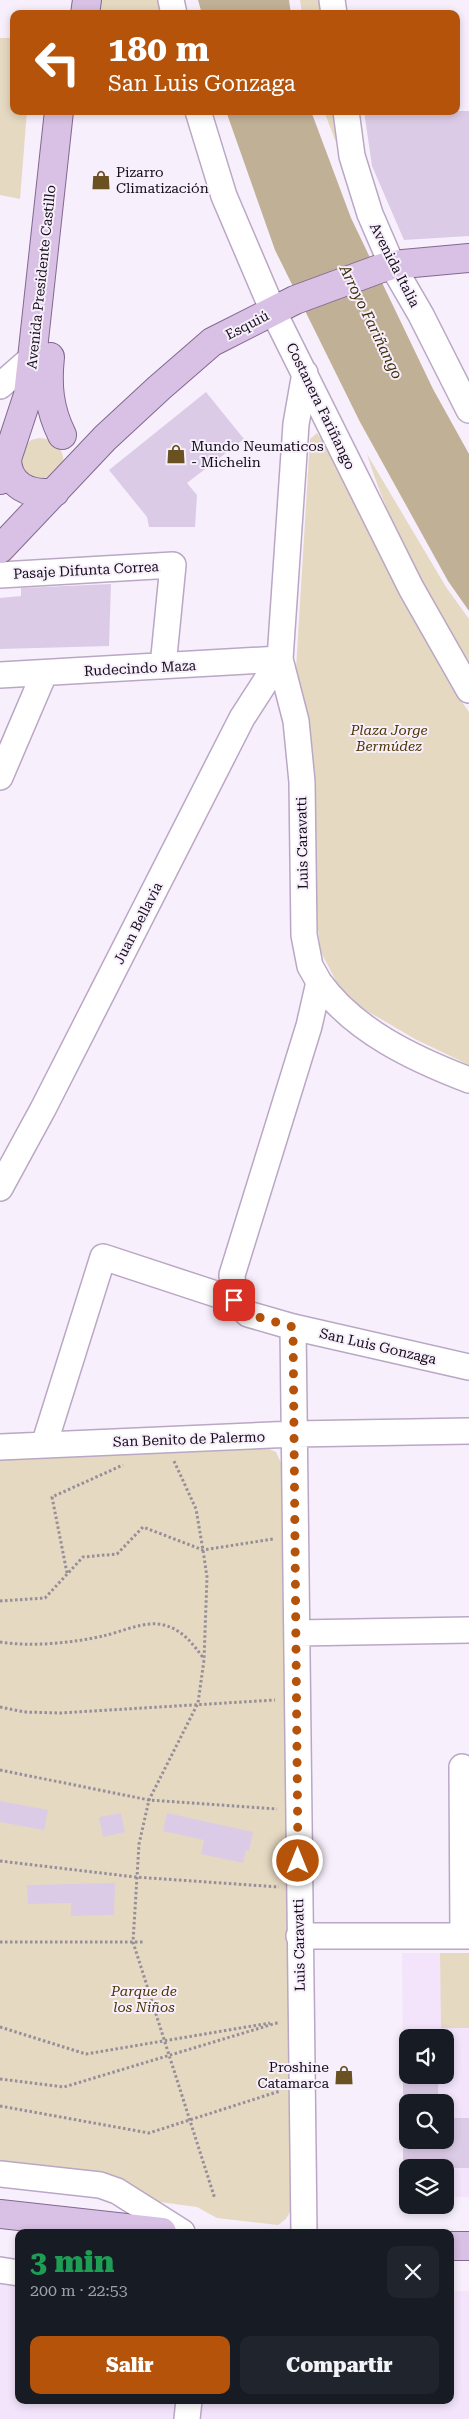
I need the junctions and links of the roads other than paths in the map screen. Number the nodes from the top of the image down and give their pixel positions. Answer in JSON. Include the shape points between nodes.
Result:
{"nodes":[{"id":1,"x":59,"y":115,"type":"edge"},
{"id":2,"x":75,"y":115,"type":"edge"},
{"id":3,"x":199,"y":115,"type":"edge"},
{"id":4,"x":347,"y":115,"type":"edge"},
{"id":5,"x":469,"y":258,"type":"edge"},
{"id":6,"x":386,"y":267,"type":"junction"},
{"id":7,"x":284,"y":306,"type":"junction"},
{"id":8,"x":33,"y":357,"type":"junction"},
{"id":9,"x":305,"y":373,"type":"junction"},
{"id":10,"x":0,"y":386,"type":"edge"},
{"id":11,"x":469,"y":410,"type":"edge"},
{"id":12,"x":62,"y":435,"type":"junction"},
{"id":13,"x":7,"y":455,"type":"edge"},
{"id":14,"x":62,"y":484,"type":"junction"},
{"id":15,"x":0,"y":549,"type":"edge"},
{"id":16,"x":0,"y":576,"type":"edge"},
{"id":17,"x":280,"y":660,"type":"junction"},
{"id":18,"x":163,"y":666,"type":"junction"},
{"id":19,"x":44,"y":674,"type":"junction"},
{"id":20,"x":0,"y":676,"type":"edge"},
{"id":21,"x":469,"y":690,"type":"edge"},
{"id":22,"x":0,"y":776,"type":"edge"},
{"id":23,"x":319,"y":982,"type":"junction"},
{"id":24,"x":469,"y":1080,"type":"edge"},
{"id":25,"x":0,"y":1188,"type":"edge"},
{"id":26,"x":234,"y":1300,"type":"junction"},
{"id":27,"x":293,"y":1327,"type":"junction"},
{"id":28,"x":469,"y":1367,"type":"edge"},
{"id":29,"x":469,"y":1431,"type":"edge"},
{"id":30,"x":294,"y":1434,"type":"junction"},
{"id":31,"x":44,"y":1445,"type":"junction"},
{"id":32,"x":0,"y":1447,"type":"edge"},
{"id":33,"x":469,"y":1630,"type":"edge"},
{"id":34,"x":297,"y":1633,"type":"junction"},
{"id":35,"x":462,"y":1767,"type":"dead end"},
{"id":36,"x":299,"y":1936,"type":"junction"},
{"id":37,"x":466,"y":1936,"type":"edge"},
{"id":38,"x":0,"y":2174,"type":"edge"},
{"id":39,"x":0,"y":2214,"type":"edge"},
{"id":40,"x":135,"y":2229,"type":"edge"},
{"id":41,"x":177,"y":2229,"type":"edge"},
{"id":42,"x":304,"y":2229,"type":"edge"},
{"id":43,"x":454,"y":2246,"type":"edge"},
{"id":44,"x":469,"y":2246,"type":"edge"},
{"id":45,"x":0,"y":2270,"type":"edge"},
{"id":46,"x":15,"y":2272,"type":"edge"},
{"id":47,"x":189,"y":2404,"type":"edge"},
{"id":48,"x":187,"y":2419,"type":"edge"}],
"edges":[{"from":1,"to":8,"type":"main road","name":"Avenida Presidente Castillo"},
{"from":2,"to":12,"type":"main road","name":"Avenida Presidente Castillo","via":[[48,374],[50,406]]},
{"from":3,"to":7,"type":"street","name":"Costanera Fariñango","via":[[224,196]]},
{"from":4,"to":6,"type":"street","name":"Avenida Italia","via":[[352,156]]},
{"from":5,"to":6,"type":"main road","name":"Esquiú"},
{"from":6,"to":7,"type":"main road","name":"Esquiú","via":[[336,283]]},
{"from":6,"to":11,"type":"street","name":"Avenida Italia","via":[[421,315]]},
{"from":7,"to":9,"type":"street","name":"Costanera Fariñango"},
{"from":7,"to":14,"type":"main road","name":"Esquiú","via":[[212,342],[104,438]]},
{"from":8,"to":10,"type":"street"},
{"from":8,"to":13,"type":"main road","name":"Avenida Presidente Castillo","via":[[28,396]]},
{"from":9,"to":17,"type":"street","name":"Luis Caravatti","via":[[296,424]]},
{"from":9,"to":21,"type":"street","name":"Costanera Fariñango","via":[[411,588]]},
{"from":12,"to":13,"type":"main road","via":[[42,428],[22,433]]},
{"from":12,"to":14,"type":"main road","via":[[73,454],[74,466]]},
{"from":13,"to":14,"type":"main road","via":[[8,470],[21,488],[31,493]]},
{"from":14,"to":15,"type":"main road"},
{"from":16,"to":18,"type":"street","name":"Pasaje Difunta Correa","via":[[173,565]]},
{"from":17,"to":18,"type":"street","name":"Rudecindo Maza"},
{"from":17,"to":23,"type":"street","name":"Luis Caravatti","via":[[296,721],[304,935],[310,966]]},
{"from":17,"to":25,"type":"street","name":"Juan Bellavia","via":[[242,718]]},
{"from":18,"to":19,"type":"street","name":"Rudecindo Maza"},
{"from":19,"to":20,"type":"street","name":"Rudecindo Maza"},
{"from":19,"to":22,"type":"street"},
{"from":23,"to":24,"type":"street","name":"Luis Caravatti","via":[[354,1018],[391,1045]]},
{"from":23,"to":26,"type":"street","via":[[309,1026],[232,1276]]},
{"from":26,"to":27,"type":"street","name":"San Luis Gonzaga","via":[[248,1314]]},
{"from":26,"to":31,"type":"street","via":[[103,1257]]},
{"from":27,"to":28,"type":"street","name":"San Luis Gonzaga"},
{"from":27,"to":30,"type":"street","name":"Luis Caravatti"},
{"from":29,"to":30,"type":"street","name":"San Benito de Palermo"},
{"from":30,"to":31,"type":"street","name":"San Benito de Palermo"},
{"from":30,"to":34,"type":"street","name":"Luis Caravatti"},
{"from":31,"to":32,"type":"street","name":"San Benito de Palermo"},
{"from":33,"to":34,"type":"street"},
{"from":34,"to":36,"type":"street","name":"Luis Caravatti"},
{"from":35,"to":37,"type":"street"},
{"from":36,"to":37,"type":"street"},
{"from":36,"to":42,"type":"street","name":"Luis Caravatti"},
{"from":38,"to":41,"type":"street","via":[[100,2185],[117,2191]]},
{"from":39,"to":40,"type":"main road"},
{"from":43,"to":44,"type":"main road"},
{"from":45,"to":46,"type":"street"},
{"from":47,"to":48,"type":"street"}]}
